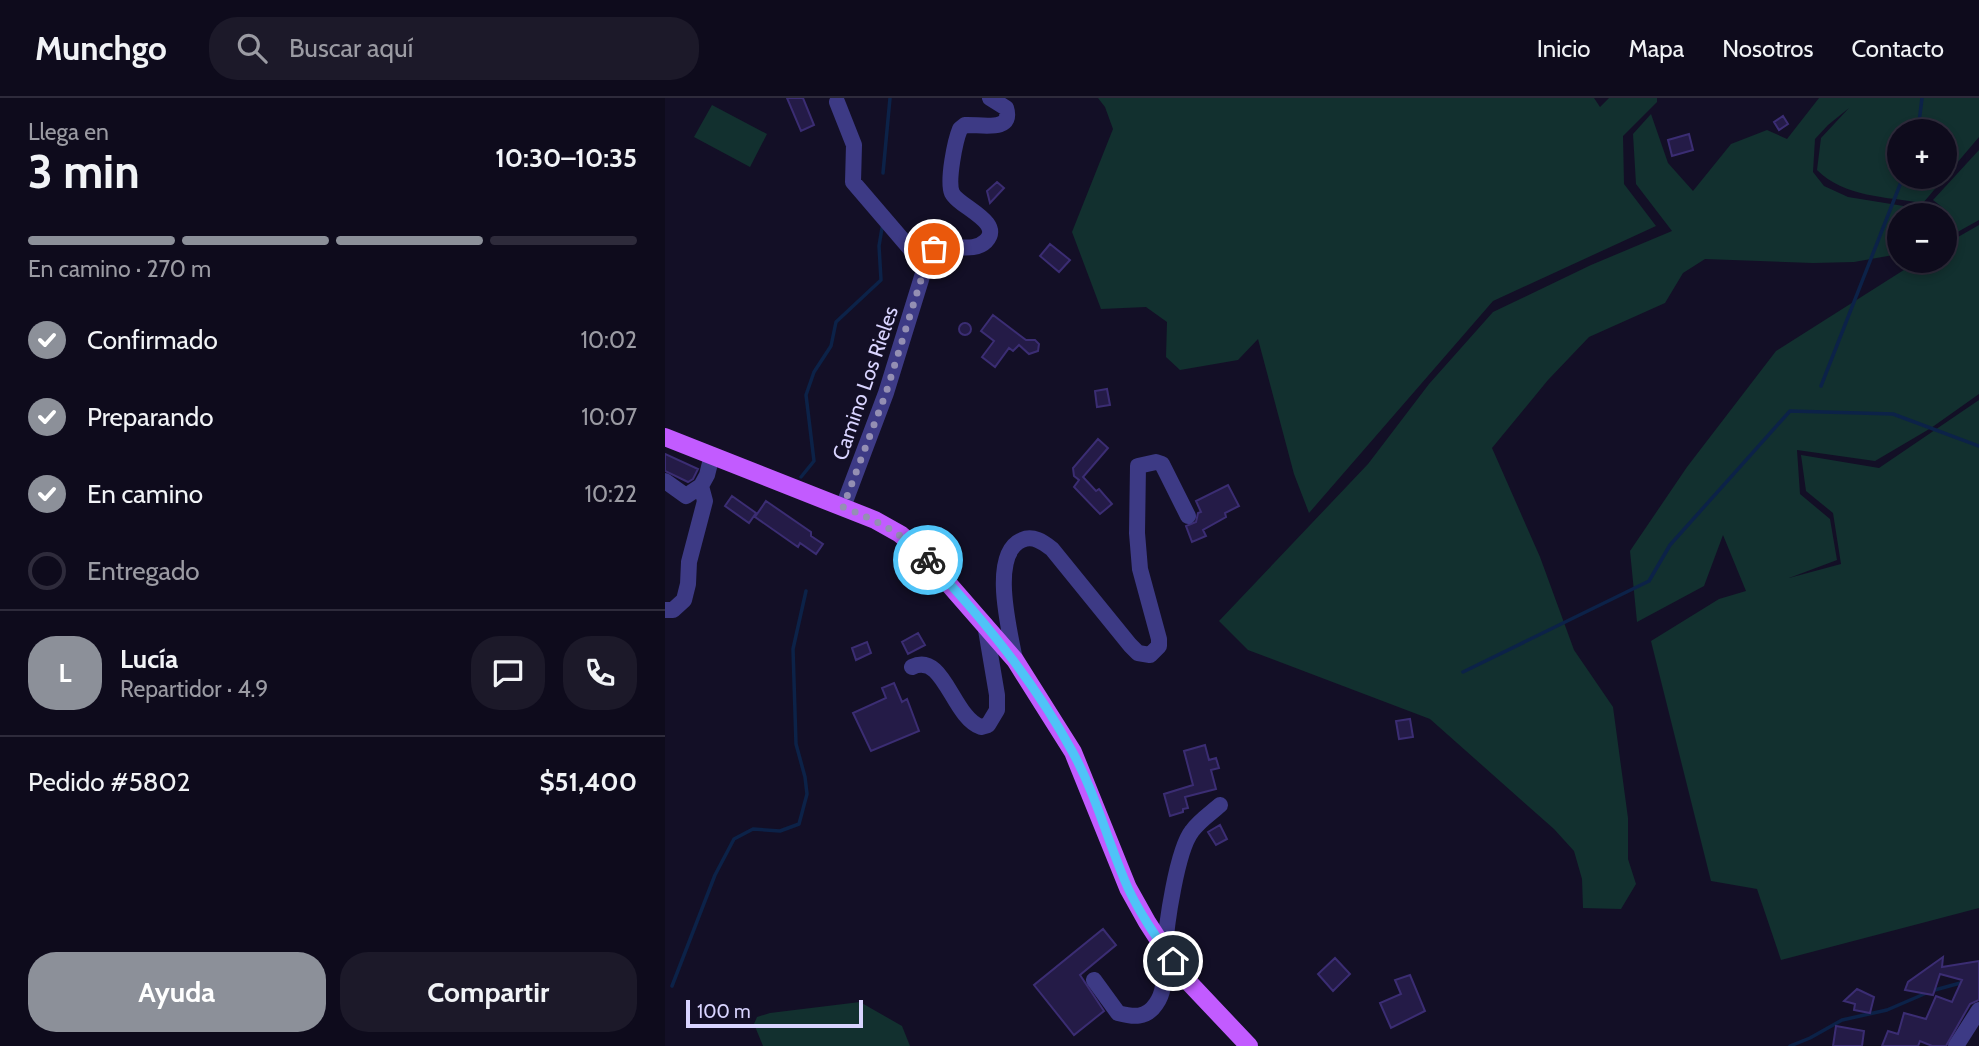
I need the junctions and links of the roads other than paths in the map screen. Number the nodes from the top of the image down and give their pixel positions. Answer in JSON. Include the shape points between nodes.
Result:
{"nodes":[{"id":1,"x":990,"y":98,"type":"edge"},
{"id":2,"x":837,"y":102,"type":"dead end"},
{"id":3,"x":927,"y":262,"type":"junction"},
{"id":4,"x":665,"y":437,"type":"edge"},
{"id":5,"x":712,"y":455,"type":"junction"},
{"id":6,"x":665,"y":481,"type":"edge"},
{"id":7,"x":701,"y":486,"type":"junction"},
{"id":8,"x":843,"y":507,"type":"junction"},
{"id":9,"x":1188,"y":516,"type":"dead end"},
{"id":10,"x":665,"y":610,"type":"edge"},
{"id":11,"x":985,"y":624,"type":"junction"},
{"id":12,"x":1015,"y":660,"type":"junction"},
{"id":13,"x":912,"y":667,"type":"dead end"},
{"id":14,"x":1215,"y":801,"type":"dead end"},
{"id":15,"x":1165,"y":949,"type":"junction"},
{"id":16,"x":1094,"y":980,"type":"dead end"},
{"id":17,"x":1979,"y":1010,"type":"edge"},
{"id":18,"x":1249,"y":1046,"type":"edge"},
{"id":19,"x":1956,"y":1046,"type":"edge"}],
"edges":[{"from":1,"to":3,"type":"street","via":[[1006,108],[1007,119],[999,126],[965,125],[960,129],[950,182],[955,198],[988,224],[990,234],[980,245],[934,249]]},
{"from":2,"to":3,"type":"street","via":[[854,145],[853,182]]},
{"from":3,"to":8,"type":"street","name":"Camino Los Rieles","via":[[886,393]]},
{"from":4,"to":5,"type":"main road"},
{"from":5,"to":7,"type":"street"},
{"from":5,"to":8,"type":"main road"},
{"from":6,"to":7,"type":"street","via":[[686,496]]},
{"from":7,"to":10,"type":"street","via":[[705,501],[684,600],[673,610]]},
{"from":8,"to":11,"type":"main road","via":[[900,534]]},
{"from":9,"to":12,"type":"street","via":[[1160,463],[1137,467],[1140,569],[1159,639],[1150,655],[1129,645],[1052,549],[1030,538],[1015,544],[1003,574]]},
{"from":11,"to":12,"type":"main road"},
{"from":11,"to":13,"type":"street","via":[[997,695],[997,710],[988,725],[968,721],[929,664]]},
{"from":12,"to":15,"type":"main road","via":[[1073,752],[1128,888]]},
{"from":14,"to":15,"type":"street","via":[[1191,832],[1176,873]]},
{"from":15,"to":16,"type":"street","via":[[1163,986],[1147,1014],[1118,1013]]},
{"from":15,"to":18,"type":"main road","via":[[1201,998]]},
{"from":17,"to":19,"type":"street"}]}
